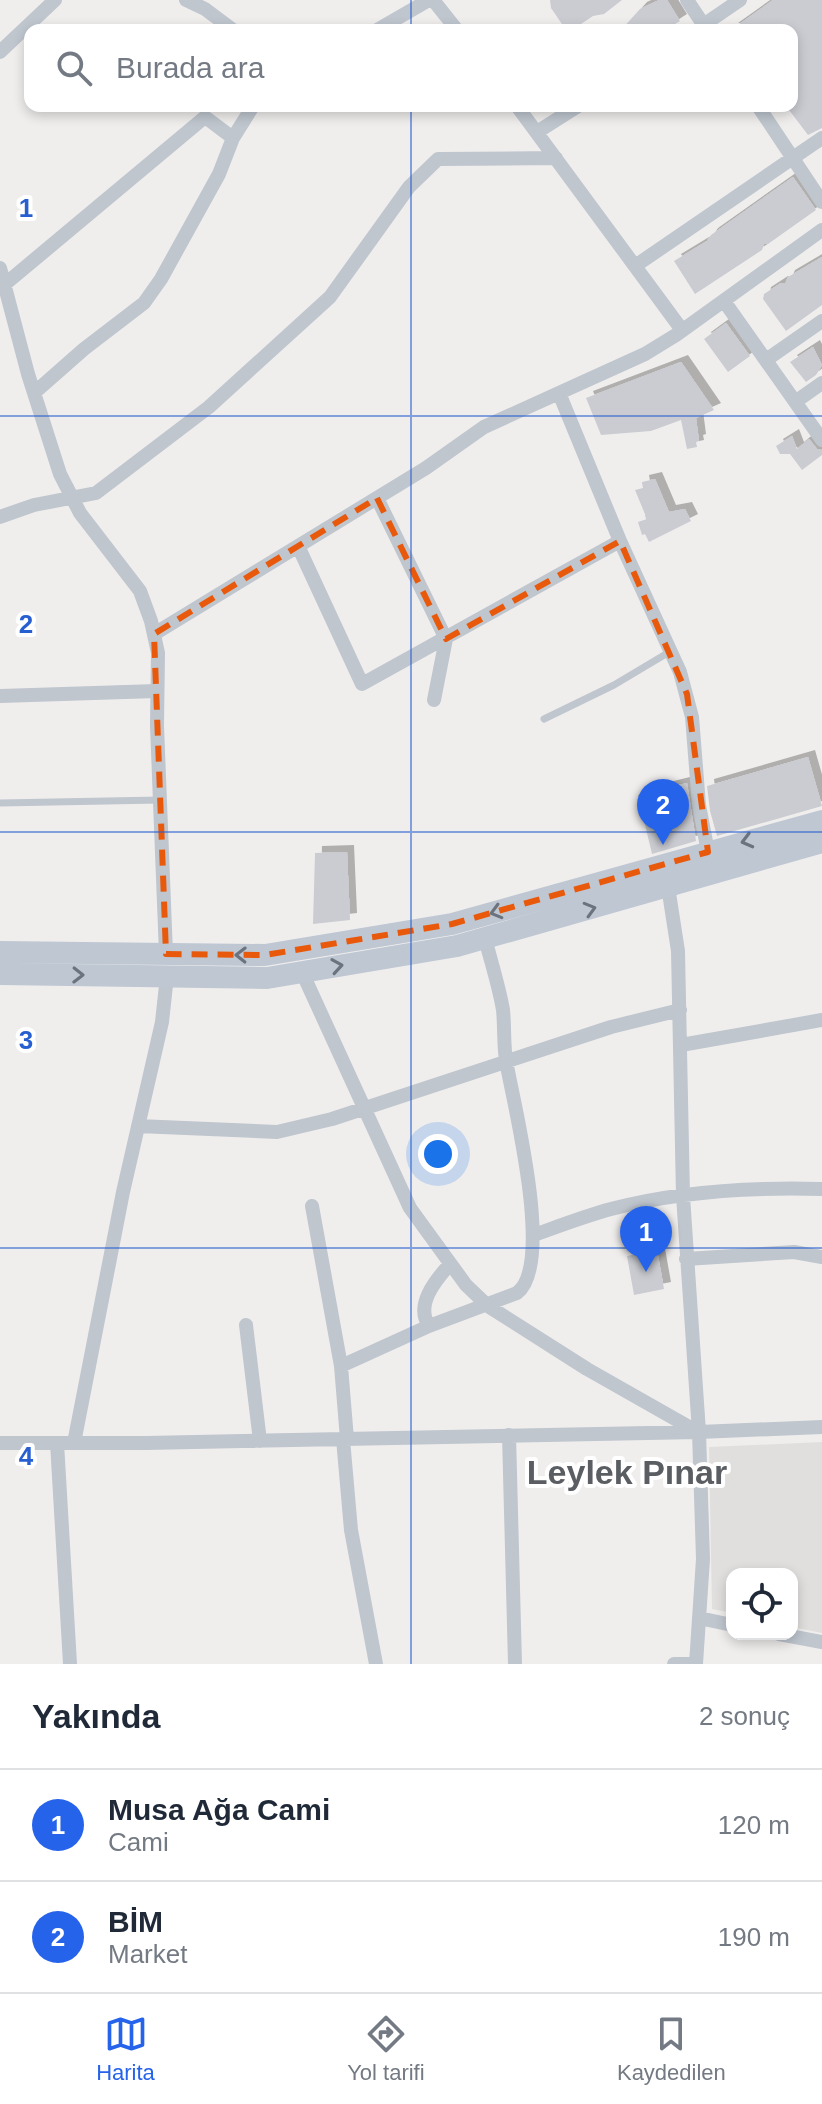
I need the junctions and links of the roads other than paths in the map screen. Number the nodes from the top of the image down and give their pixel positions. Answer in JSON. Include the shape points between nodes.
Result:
{"nodes":[{"id":1,"x":55,"y":0,"type":"edge"},
{"id":2,"x":186,"y":0,"type":"edge"},
{"id":3,"x":431,"y":0,"type":"edge"},
{"id":4,"x":687,"y":0,"type":"edge"},
{"id":5,"x":740,"y":0,"type":"edge"},
{"id":6,"x":30,"y":24,"type":"edge"},
{"id":7,"x":225,"y":24,"type":"edge"},
{"id":8,"x":388,"y":24,"type":"edge"},
{"id":9,"x":452,"y":24,"type":"edge"},
{"id":10,"x":700,"y":24,"type":"edge"},
{"id":11,"x":707,"y":24,"type":"edge"},
{"id":12,"x":24,"y":29,"type":"edge"},
{"id":13,"x":0,"y":52,"type":"edge"},
{"id":14,"x":249,"y":112,"type":"edge"},
{"id":15,"x":522,"y":112,"type":"edge"},
{"id":16,"x":569,"y":112,"type":"edge"},
{"id":17,"x":762,"y":112,"type":"edge"},
{"id":18,"x":537,"y":132,"type":"junction"},
{"id":19,"x":233,"y":138,"type":"junction"},
{"id":20,"x":822,"y":138,"type":"edge"},
{"id":21,"x":556,"y":158,"type":"junction"},
{"id":22,"x":793,"y":158,"type":"junction"},
{"id":23,"x":822,"y":202,"type":"edge"},
{"id":24,"x":822,"y":230,"type":"edge"},
{"id":25,"x":635,"y":266,"type":"junction"},
{"id":26,"x":0,"y":268,"type":"edge"},
{"id":27,"x":4,"y":285,"type":"junction"},
{"id":28,"x":724,"y":301,"type":"junction"},
{"id":29,"x":822,"y":321,"type":"edge"},
{"id":30,"x":682,"y":330,"type":"junction"},
{"id":31,"x":766,"y":360,"type":"junction"},
{"id":32,"x":822,"y":383,"type":"edge"},
{"id":33,"x":34,"y":393,"type":"junction"},
{"id":34,"x":559,"y":393,"type":"junction"},
{"id":35,"x":795,"y":402,"type":"junction"},
{"id":36,"x":822,"y":440,"type":"edge"},
{"id":37,"x":377,"y":498,"type":"junction"},
{"id":38,"x":72,"y":499,"type":"junction"},
{"id":39,"x":0,"y":517,"type":"edge"},
{"id":40,"x":620,"y":541,"type":"junction"},
{"id":41,"x":298,"y":546,"type":"junction"},
{"id":42,"x":154,"y":634,"type":"junction"},
{"id":43,"x":446,"y":639,"type":"junction"},
{"id":44,"x":671,"y":651,"type":"junction"},
{"id":45,"x":157,"y":691,"type":"junction"},
{"id":46,"x":0,"y":696,"type":"edge"},
{"id":47,"x":434,"y":700,"type":"dead end"},
{"id":48,"x":544,"y":719,"type":"dead end"},
{"id":49,"x":160,"y":800,"type":"junction"},
{"id":50,"x":0,"y":803,"type":"edge"},
{"id":51,"x":822,"y":821,"type":"edge"},
{"id":52,"x":822,"y":842,"type":"edge"},
{"id":53,"x":708,"y":852,"type":"junction"},
{"id":54,"x":664,"y":864,"type":"junction"},
{"id":55,"x":669,"y":887,"type":"junction"},
{"id":56,"x":485,"y":938,"type":"junction"},
{"id":57,"x":0,"y":952,"type":"edge"},
{"id":58,"x":166,"y":965,"type":"junction"},
{"id":59,"x":302,"y":972,"type":"junction"},
{"id":60,"x":0,"y":974,"type":"edge"},
{"id":61,"x":680,"y":1010,"type":"junction"},
{"id":62,"x":822,"y":1020,"type":"edge"},
{"id":63,"x":681,"y":1045,"type":"junction"},
{"id":64,"x":506,"y":1062,"type":"junction"},
{"id":65,"x":363,"y":1109,"type":"junction"},
{"id":66,"x":138,"y":1126,"type":"junction"},
{"id":67,"x":822,"y":1189,"type":"edge"},
{"id":68,"x":683,"y":1196,"type":"junction"},
{"id":69,"x":312,"y":1206,"type":"dead end"},
{"id":70,"x":534,"y":1235,"type":"junction"},
{"id":71,"x":822,"y":1257,"type":"edge"},
{"id":72,"x":686,"y":1259,"type":"junction"},
{"id":73,"x":449,"y":1265,"type":"junction"},
{"id":74,"x":488,"y":1306,"type":"junction"},
{"id":75,"x":246,"y":1325,"type":"dead end"},
{"id":76,"x":429,"y":1326,"type":"junction"},
{"id":77,"x":341,"y":1366,"type":"junction"},
{"id":78,"x":822,"y":1427,"type":"edge"},
{"id":79,"x":699,"y":1432,"type":"junction"},
{"id":80,"x":509,"y":1435,"type":"junction"},
{"id":81,"x":345,"y":1439,"type":"junction"},
{"id":82,"x":260,"y":1441,"type":"junction"},
{"id":83,"x":0,"y":1443,"type":"edge"},
{"id":84,"x":57,"y":1443,"type":"junction"},
{"id":85,"x":74,"y":1443,"type":"junction"},
{"id":86,"x":699,"y":1618,"type":"junction"},
{"id":87,"x":726,"y":1624,"type":"edge"},
{"id":88,"x":798,"y":1638,"type":"edge"},
{"id":89,"x":822,"y":1642,"type":"edge"},
{"id":90,"x":70,"y":1664,"type":"edge"},
{"id":91,"x":376,"y":1664,"type":"edge"},
{"id":92,"x":515,"y":1664,"type":"edge"},
{"id":93,"x":674,"y":1664,"type":"edge"},
{"id":94,"x":696,"y":1664,"type":"edge"}],
"edges":[{"from":1,"to":6,"type":"street"},
{"from":2,"to":7,"type":"street"},
{"from":3,"to":8,"type":"street"},
{"from":3,"to":9,"type":"street"},
{"from":4,"to":10,"type":"street"},
{"from":5,"to":11,"type":"street"},
{"from":12,"to":13,"type":"street"},
{"from":14,"to":19,"type":"street"},
{"from":15,"to":18,"type":"street"},
{"from":16,"to":18,"type":"street"},
{"from":17,"to":22,"type":"street"},
{"from":18,"to":21,"type":"street"},
{"from":19,"to":27,"type":"street","via":[[205,117]]},
{"from":19,"to":33,"type":"street","via":[[219,174],[144,303]]},
{"from":20,"to":22,"type":"street"},
{"from":21,"to":25,"type":"street"},
{"from":21,"to":38,"type":"street","via":[[438,159],[409,187],[330,297],[249,373],[105,487]]},
{"from":22,"to":23,"type":"street"},
{"from":22,"to":25,"type":"street"},
{"from":24,"to":28,"type":"street"},
{"from":25,"to":30,"type":"street"},
{"from":26,"to":27,"type":"street"},
{"from":27,"to":33,"type":"street"},
{"from":28,"to":30,"type":"street"},
{"from":28,"to":31,"type":"street"},
{"from":29,"to":31,"type":"street"},
{"from":30,"to":34,"type":"street","via":[[645,354]]},
{"from":31,"to":35,"type":"street"},
{"from":32,"to":35,"type":"street"},
{"from":33,"to":38,"type":"street"},
{"from":34,"to":37,"type":"street","via":[[484,427]]},
{"from":34,"to":40,"type":"street"},
{"from":35,"to":36,"type":"street"},
{"from":37,"to":41,"type":"street"},
{"from":37,"to":43,"type":"street"},
{"from":38,"to":39,"type":"street"},
{"from":38,"to":42,"type":"street","via":[[140,591]]},
{"from":40,"to":43,"type":"street"},
{"from":40,"to":44,"type":"street"},
{"from":41,"to":42,"type":"street"},
{"from":41,"to":43,"type":"street","via":[[362,684]]},
{"from":42,"to":45,"type":"street"},
{"from":43,"to":47,"type":"street"},
{"from":44,"to":48,"type":"lane"},
{"from":44,"to":53,"type":"street","via":[[692,717]]},
{"from":45,"to":46,"type":"street"},
{"from":45,"to":49,"type":"street"},
{"from":49,"to":50,"type":"lane"},
{"from":49,"to":58,"type":"street"},
{"from":51,"to":53,"type":"main road","one_way":true},
{"from":52,"to":55,"type":"main road"},
{"from":53,"to":54,"type":"main road"},
{"from":54,"to":55,"type":"street"},
{"from":54,"to":58,"type":"main road","one_way":true,"via":[[452,924],[265,955]]},
{"from":56,"to":55,"type":"main road","one_way":true},
{"from":55,"to":61,"type":"street"},
{"from":59,"to":56,"type":"main road","one_way":true},
{"from":56,"to":64,"type":"street","via":[[502,1008]]},
{"from":57,"to":58,"type":"main road"},
{"from":58,"to":59,"type":"main road","via":[[267,978]]},
{"from":60,"to":58,"type":"main road","one_way":true},
{"from":58,"to":66,"type":"street","via":[[162,1022]]},
{"from":59,"to":65,"type":"street"},
{"from":61,"to":63,"type":"street"},
{"from":61,"to":64,"type":"street"},
{"from":62,"to":63,"type":"street"},
{"from":63,"to":68,"type":"street"},
{"from":64,"to":65,"type":"street"},
{"from":64,"to":70,"type":"street"},
{"from":65,"to":66,"type":"street","via":[[277,1132]]},
{"from":65,"to":73,"type":"street","via":[[410,1208]]},
{"from":66,"to":85,"type":"street"},
{"from":67,"to":68,"type":"street"},
{"from":68,"to":70,"type":"street","via":[[610,1209]]},
{"from":68,"to":72,"type":"street"},
{"from":69,"to":77,"type":"street"},
{"from":70,"to":74,"type":"street","via":[[528,1282]]},
{"from":71,"to":72,"type":"street","via":[[794,1252]]},
{"from":72,"to":79,"type":"street"},
{"from":73,"to":74,"type":"street"},
{"from":73,"to":76,"type":"street","via":[[425,1302]]},
{"from":74,"to":76,"type":"street"},
{"from":74,"to":79,"type":"street"},
{"from":75,"to":82,"type":"street"},
{"from":76,"to":77,"type":"street"},
{"from":77,"to":81,"type":"street"},
{"from":78,"to":79,"type":"street"},
{"from":79,"to":80,"type":"street"},
{"from":79,"to":86,"type":"street"},
{"from":80,"to":81,"type":"street"},
{"from":80,"to":92,"type":"street"},
{"from":81,"to":82,"type":"street"},
{"from":81,"to":91,"type":"street","via":[[351,1530]]},
{"from":82,"to":85,"type":"street"},
{"from":83,"to":84,"type":"street"},
{"from":84,"to":85,"type":"street"},
{"from":84,"to":90,"type":"street"},
{"from":86,"to":87,"type":"street"},
{"from":86,"to":94,"type":"street"},
{"from":88,"to":89,"type":"street"},
{"from":93,"to":94,"type":"street"}]}
